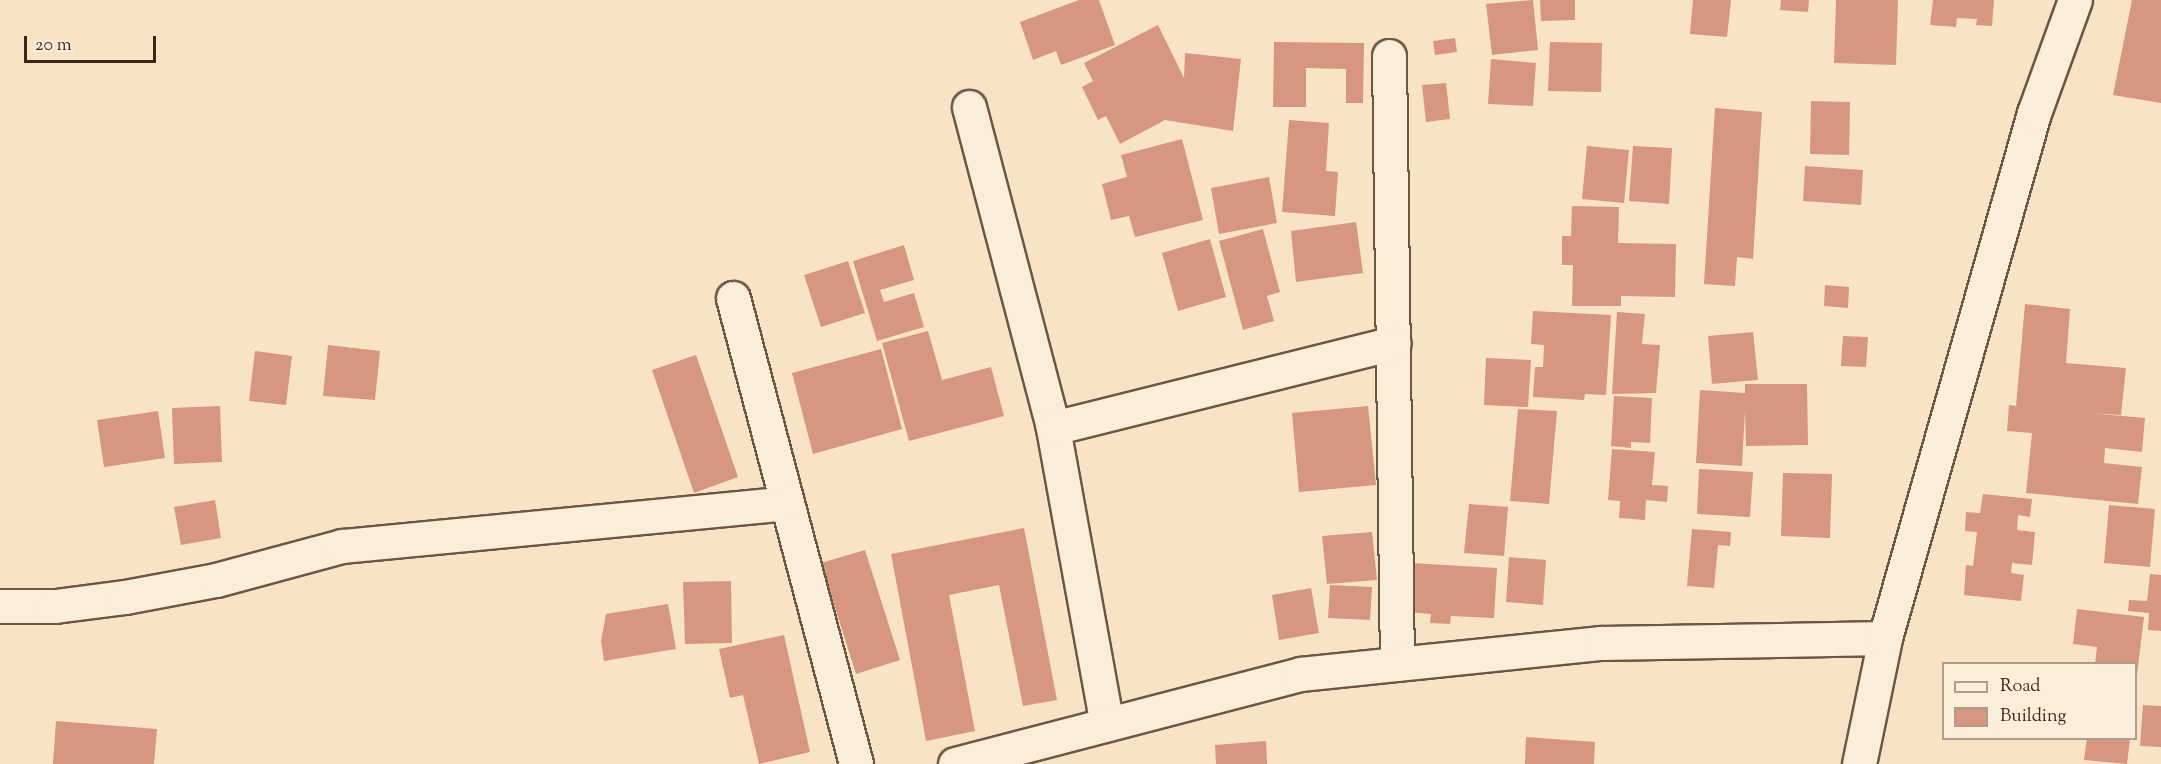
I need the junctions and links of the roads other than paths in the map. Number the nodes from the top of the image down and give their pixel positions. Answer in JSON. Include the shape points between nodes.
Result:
{"nodes":[{"id":1,"x":2075,"y":0,"type":"edge"},
{"id":2,"x":1389,"y":56,"type":"dead end"},
{"id":3,"x":969,"y":107,"type":"dead end"},
{"id":4,"x":733,"y":298,"type":"dead end"},
{"id":5,"x":1394,"y":343,"type":"junction"},
{"id":6,"x":1053,"y":428,"type":"junction"},
{"id":7,"x":787,"y":503,"type":"junction"},
{"id":8,"x":0,"y":606,"type":"edge"},
{"id":9,"x":1885,"y":638,"type":"junction"},
{"id":10,"x":1397,"y":664,"type":"junction"},
{"id":11,"x":1107,"y":724,"type":"junction"},
{"id":12,"x":856,"y":764,"type":"edge"},
{"id":13,"x":955,"y":764,"type":"edge"},
{"id":14,"x":1859,"y":764,"type":"edge"}],
"edges":[{"from":1,"to":9,"type":"street","via":[[2034,113]]},
{"from":2,"to":5,"type":"street"},
{"from":3,"to":6,"type":"street"},
{"from":4,"to":7,"type":"street"},
{"from":5,"to":6,"type":"street"},
{"from":5,"to":10,"type":"street"},
{"from":6,"to":11,"type":"street"},
{"from":7,"to":8,"type":"street","via":[[342,546],[216,580],[125,597],[55,606]]},
{"from":7,"to":12,"type":"street"},
{"from":9,"to":10,"type":"street","via":[[1601,643]]},
{"from":9,"to":14,"type":"street"},
{"from":10,"to":11,"type":"street","via":[[1300,674]]},
{"from":11,"to":13,"type":"street"}]}
